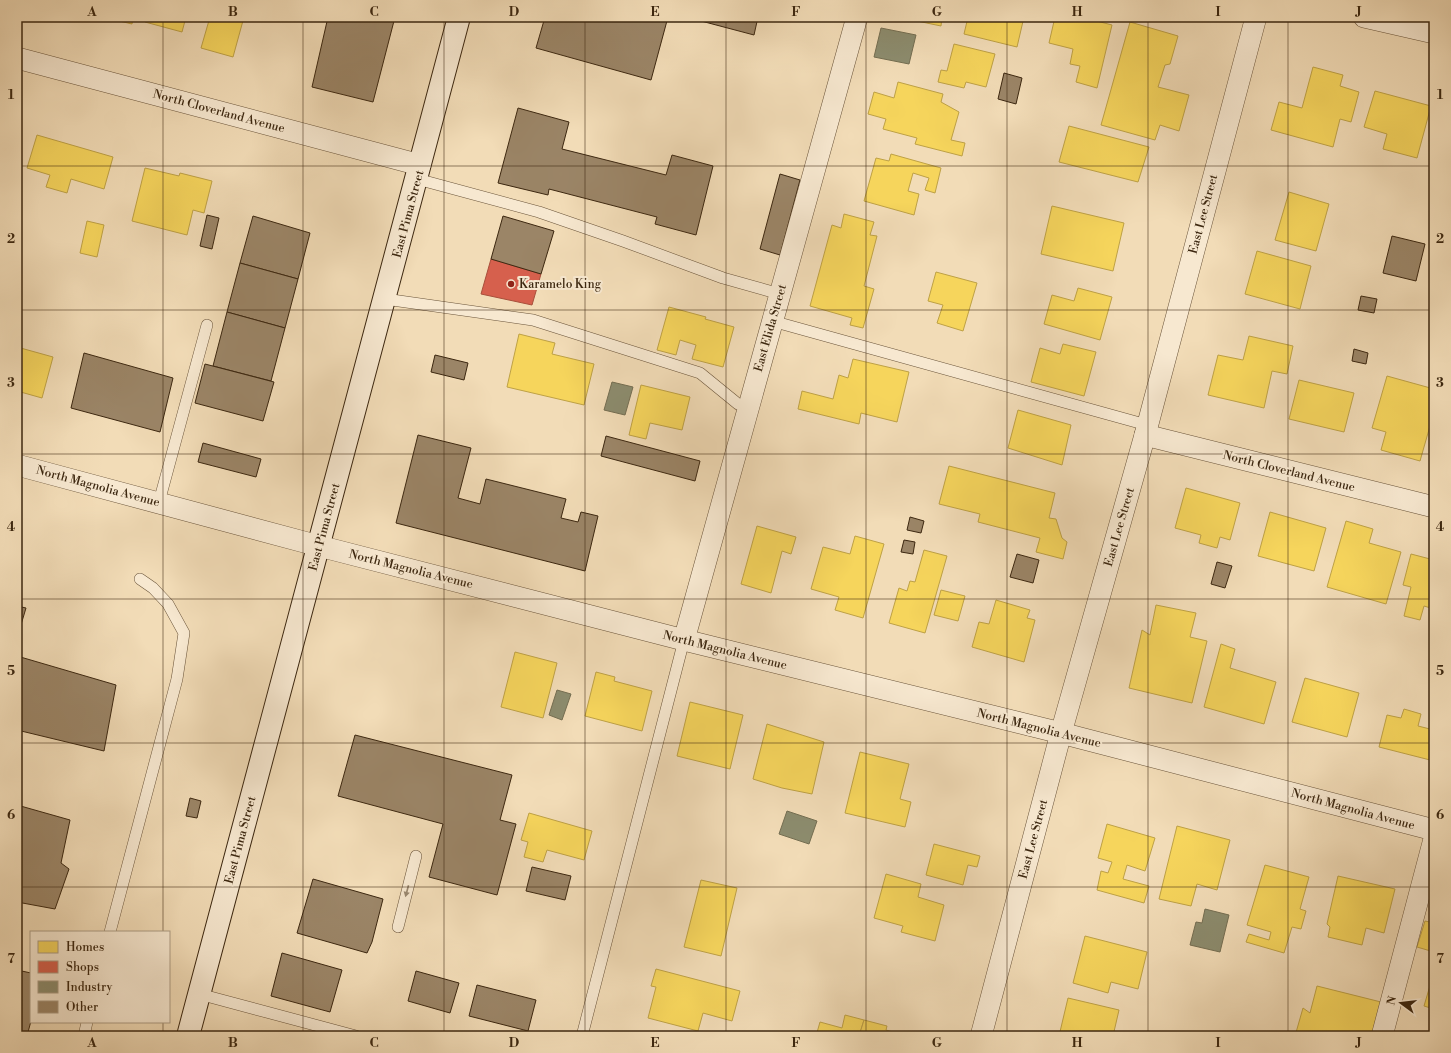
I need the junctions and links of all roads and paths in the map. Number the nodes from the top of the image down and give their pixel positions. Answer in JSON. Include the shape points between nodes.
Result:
{"nodes":[{"id":1,"x":459,"y":17,"type":"edge"},
{"id":2,"x":856,"y":17,"type":"edge"},
{"id":3,"x":1256,"y":17,"type":"edge"},
{"id":4,"x":1364,"y":17,"type":"edge"},
{"id":5,"x":1434,"y":33,"type":"edge"},
{"id":6,"x":17,"y":58,"type":"edge"},
{"id":7,"x":418,"y":172,"type":"junction"},
{"id":8,"x":780,"y":294,"type":"junction"},
{"id":9,"x":385,"y":299,"type":"junction"},
{"id":10,"x":772,"y":321,"type":"junction"},
{"id":11,"x":207,"y":325,"type":"dead end"},
{"id":12,"x":748,"y":407,"type":"junction"},
{"id":13,"x":1146,"y":430,"type":"junction"},
{"id":14,"x":17,"y":465,"type":"edge"},
{"id":15,"x":159,"y":502,"type":"junction"},
{"id":16,"x":1434,"y":507,"type":"edge"},
{"id":17,"x":319,"y":546,"type":"junction"},
{"id":18,"x":140,"y":579,"type":"dead end"},
{"id":19,"x":684,"y":640,"type":"junction"},
{"id":20,"x":1061,"y":733,"type":"junction"},
{"id":21,"x":1434,"y":830,"type":"edge"},
{"id":22,"x":1434,"y":839,"type":"edge"},
{"id":23,"x":416,"y":856,"type":"dead end"},
{"id":24,"x":398,"y":927,"type":"dead end"},
{"id":25,"x":110,"y":931,"type":"edge"},
{"id":26,"x":199,"y":994,"type":"junction"},
{"id":27,"x":87,"y":1023,"type":"edge"},
{"id":28,"x":84,"y":1036,"type":"edge"},
{"id":29,"x":188,"y":1036,"type":"edge"},
{"id":30,"x":356,"y":1036,"type":"edge"},
{"id":31,"x":582,"y":1036,"type":"edge"},
{"id":32,"x":980,"y":1036,"type":"edge"},
{"id":33,"x":1382,"y":1036,"type":"edge"}],
"edges":[{"from":1,"to":7,"type":"street","name":"East Pima Street"},
{"from":2,"to":8,"type":"street","name":"East Elida Street"},
{"from":3,"to":13,"type":"street","name":"East Lee Street"},
{"from":4,"to":5,"type":"street"},
{"from":6,"to":7,"type":"street","name":"North Cloverland Avenue"},
{"from":7,"to":8,"type":"lane","via":[[623,241],[723,278]]},
{"from":7,"to":9,"type":"street","name":"East Pima Street"},
{"from":8,"to":10,"type":"street","name":"East Elida Street"},
{"from":9,"to":12,"type":"lane","via":[[533,320],[700,373],[738,404]]},
{"from":9,"to":17,"type":"street","name":"East Pima Street"},
{"from":10,"to":12,"type":"street","name":"East Elida Street"},
{"from":10,"to":13,"type":"lane"},
{"from":11,"to":15,"type":"lane"},
{"from":12,"to":19,"type":"street","name":"East Elida Street"},
{"from":13,"to":16,"type":"street","name":"North Cloverland Avenue"},
{"from":13,"to":20,"type":"street","name":"East Lee Street"},
{"from":14,"to":15,"type":"street","name":"North Magnolia Avenue"},
{"from":15,"to":17,"type":"street","name":"North Magnolia Avenue"},
{"from":17,"to":19,"type":"street","name":"North Magnolia Avenue"},
{"from":17,"to":26,"type":"street","name":"East Pima Street"},
{"from":18,"to":25,"type":"lane","via":[[168,604],[184,633],[177,679]]},
{"from":19,"to":20,"type":"street","name":"North Magnolia Avenue"},
{"from":19,"to":31,"type":"lane"},
{"from":20,"to":21,"type":"street","name":"North Magnolia Avenue"},
{"from":20,"to":32,"type":"street","name":"East Lee Street"},
{"from":22,"to":33,"type":"street"},
{"from":23,"to":24,"type":"lane","one_way":true},
{"from":26,"to":29,"type":"street","name":"East Pima Street"},
{"from":26,"to":30,"type":"lane"},
{"from":27,"to":28,"type":"lane"}]}
